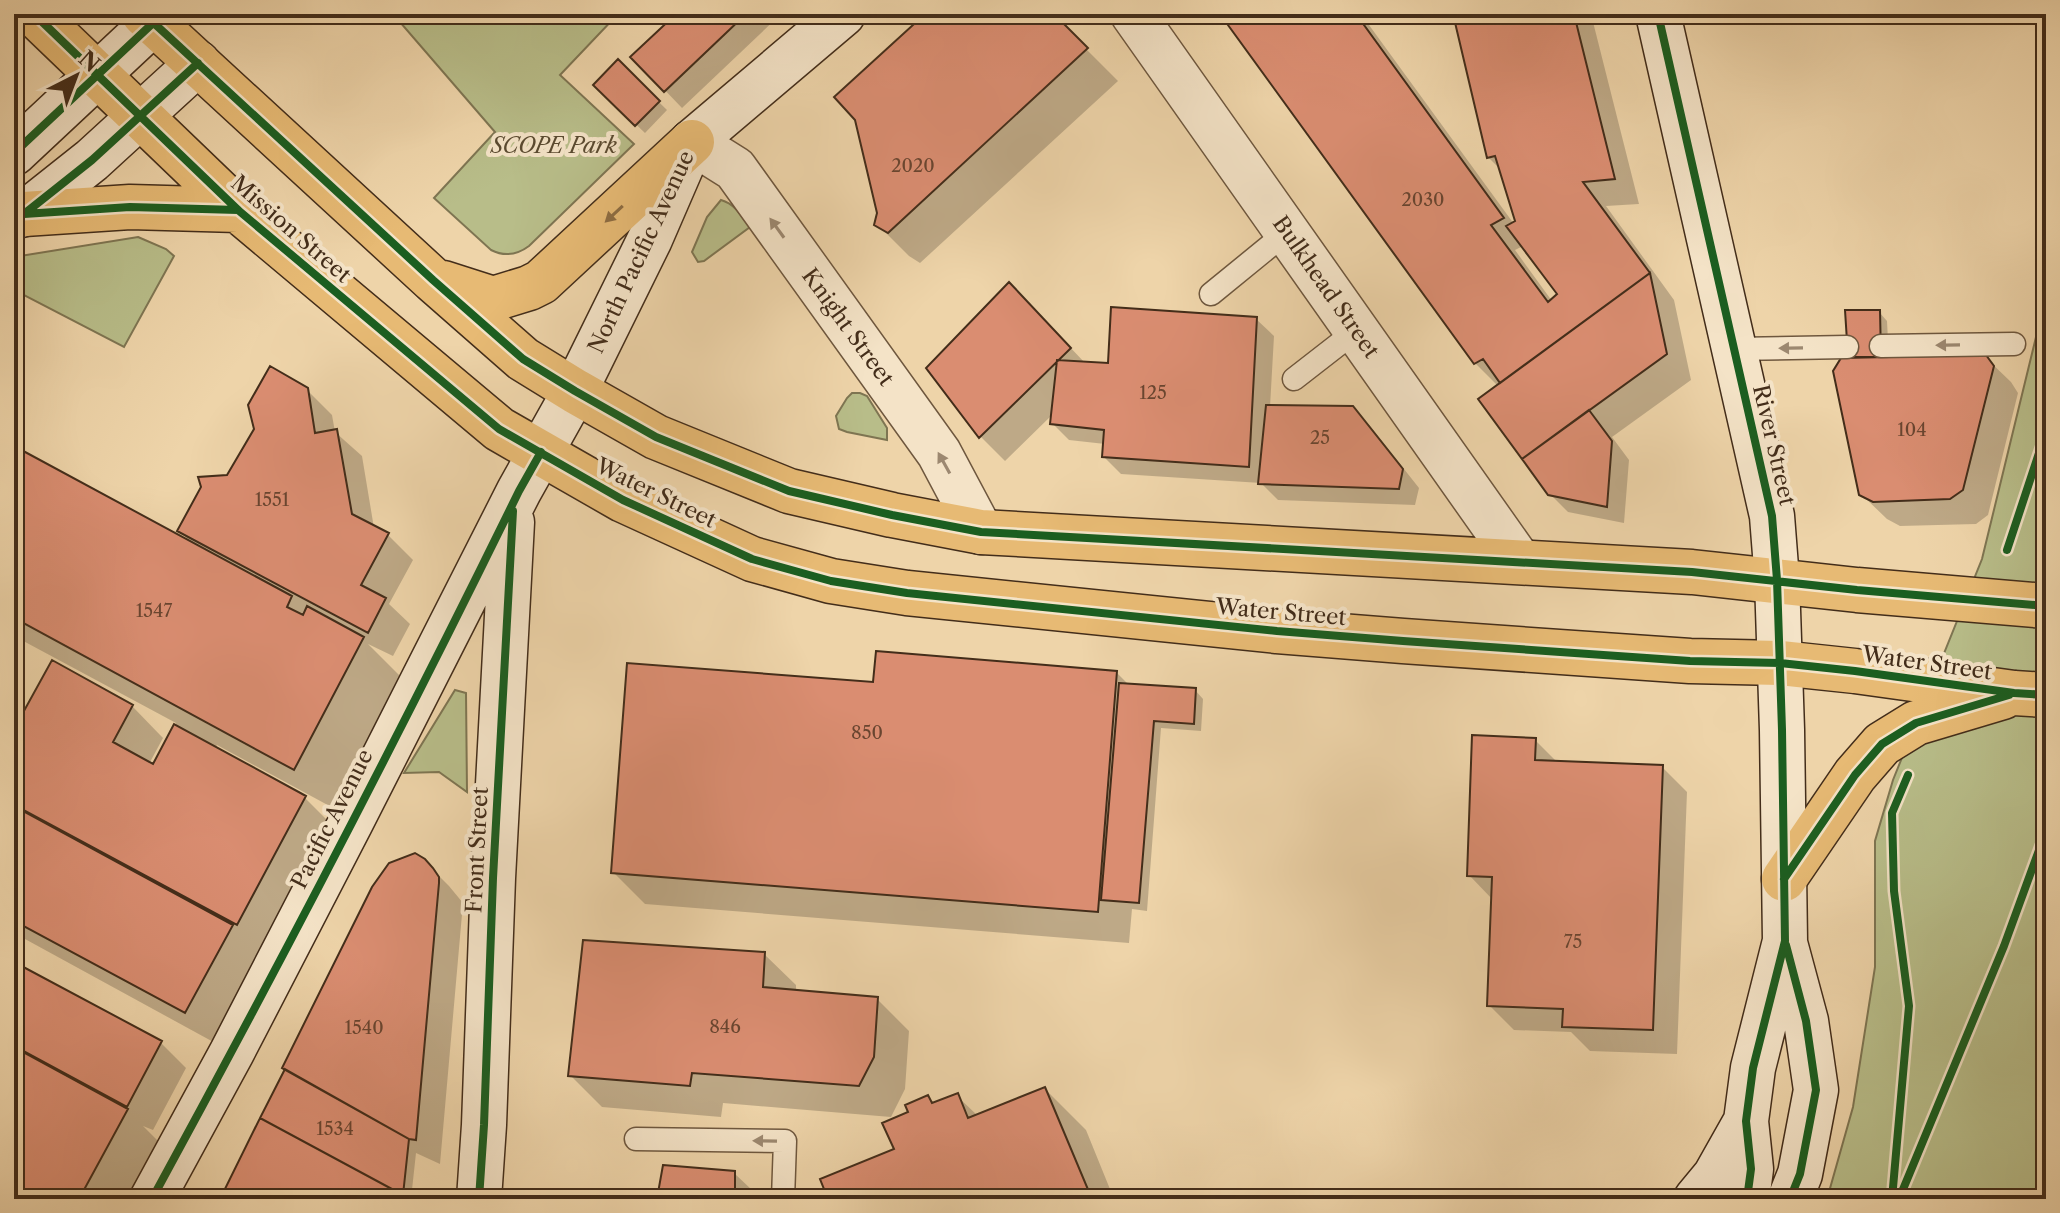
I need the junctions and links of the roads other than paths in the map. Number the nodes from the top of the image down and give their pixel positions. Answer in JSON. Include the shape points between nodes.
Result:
{"nodes":[{"id":1,"x":34,"y":14,"type":"edge"},
{"id":2,"x":843,"y":14,"type":"edge"},
{"id":3,"x":1133,"y":14,"type":"edge"},
{"id":4,"x":1658,"y":14,"type":"edge"},
{"id":5,"x":149,"y":18,"type":"edge"},
{"id":6,"x":198,"y":63,"type":"junction"},
{"id":7,"x":96,"y":74,"type":"junction"},
{"id":8,"x":140,"y":117,"type":"junction"},
{"id":9,"x":692,"y":142,"type":"junction"},
{"id":10,"x":14,"y":153,"type":"edge"},
{"id":11,"x":238,"y":210,"type":"junction"},
{"id":12,"x":19,"y":215,"type":"edge"},
{"id":13,"x":1287,"y":232,"type":"junction"},
{"id":14,"x":433,"y":280,"type":"junction"},
{"id":15,"x":1211,"y":294,"type":"dead end"},
{"id":16,"x":1357,"y":330,"type":"junction"},
{"id":17,"x":2014,"y":344,"type":"dead end"},
{"id":18,"x":1881,"y":346,"type":"dead end"},
{"id":19,"x":1847,"y":347,"type":"dead end"},
{"id":20,"x":1734,"y":349,"type":"junction"},
{"id":21,"x":1294,"y":379,"type":"dead end"},
{"id":22,"x":575,"y":391,"type":"junction"},
{"id":23,"x":541,"y":452,"type":"junction"},
{"id":24,"x":513,"y":503,"type":"junction"},
{"id":25,"x":981,"y":532,"type":"junction"},
{"id":26,"x":1519,"y":561,"type":"junction"},
{"id":27,"x":1777,"y":580,"type":"junction"},
{"id":28,"x":2036,"y":605,"type":"edge"},
{"id":29,"x":1780,"y":663,"type":"junction"},
{"id":30,"x":2030,"y":694,"type":"edge"},
{"id":31,"x":1784,"y":879,"type":"junction"},
{"id":32,"x":1785,"y":941,"type":"junction"},
{"id":33,"x":1746,"y":1121,"type":"junction"},
{"id":34,"x":636,"y":1139,"type":"dead end"},
{"id":35,"x":152,"y":1199,"type":"edge"},
{"id":36,"x":479,"y":1199,"type":"edge"},
{"id":37,"x":783,"y":1199,"type":"edge"},
{"id":38,"x":1696,"y":1199,"type":"edge"},
{"id":39,"x":1747,"y":1199,"type":"edge"},
{"id":40,"x":1790,"y":1199,"type":"edge"}],
"edges":[{"from":1,"to":7,"type":"main road","name":"Mission Street"},
{"from":2,"to":9,"type":"street","name":"North Pacific Avenue"},
{"from":3,"to":13,"type":"street","name":"Bulkhead Street"},
{"from":4,"to":20,"type":"street","name":"River Street"},
{"from":5,"to":6,"type":"main road"},
{"from":5,"to":7,"type":"street"},
{"from":6,"to":8,"type":"street"},
{"from":6,"to":14,"type":"main road"},
{"from":7,"to":8,"type":"main road","name":"Mission Street"},
{"from":7,"to":10,"type":"street"},
{"from":8,"to":11,"type":"main road","name":"Mission Street"},
{"from":8,"to":12,"type":"street"},
{"from":9,"to":14,"type":"main road","one_way":true,"via":[[541,282],[493,299]]},
{"from":9,"to":22,"type":"street","name":"North Pacific Avenue"},
{"from":25,"to":9,"type":"street","name":"Knight Street","one_way":true,"via":[[939,453],[735,169]]},
{"from":11,"to":12,"type":"main road","via":[[130,207]]},
{"from":11,"to":23,"type":"main road","name":"Mission Street","via":[[499,429]]},
{"from":13,"to":15,"type":"lane"},
{"from":13,"to":16,"type":"street","name":"Bulkhead Street"},
{"from":14,"to":22,"type":"main road","via":[[523,359]]},
{"from":16,"to":21,"type":"lane"},
{"from":16,"to":26,"type":"street","name":"Bulkhead Street"},
{"from":17,"to":18,"type":"lane","one_way":true},
{"from":19,"to":20,"type":"lane","one_way":true},
{"from":20,"to":27,"type":"street","name":"River Street","via":[[1772,516]]},
{"from":22,"to":23,"type":"street","name":"North Pacific Avenue"},
{"from":22,"to":25,"type":"main road","via":[[656,437],[789,491]]},
{"from":23,"to":24,"type":"street","name":"Pacific Avenue"},
{"from":23,"to":29,"type":"main road","name":"Water Street","via":[[623,500],[752,559],[831,581],[1277,631]]},
{"from":24,"to":35,"type":"street","name":"Pacific Avenue"},
{"from":24,"to":36,"type":"street","name":"Front Street"},
{"from":25,"to":26,"type":"main road"},
{"from":26,"to":27,"type":"main road"},
{"from":27,"to":28,"type":"main road"},
{"from":27,"to":29,"type":"street","name":"River Street"},
{"from":29,"to":30,"type":"main road","name":"Water Street"},
{"from":29,"to":31,"type":"street","name":"River Street"},
{"from":30,"to":31,"type":"main road","via":[[1916,723],[1882,744]]},
{"from":31,"to":32,"type":"street","name":"River Street"},
{"from":32,"to":33,"type":"street","name":"River Street","via":[[1753,1068]]},
{"from":32,"to":40,"type":"street","name":"River Street","via":[[1806,1021],[1816,1090]]},
{"from":33,"to":38,"type":"street","name":"River Street"},
{"from":33,"to":39,"type":"street","name":"River Street","via":[[1751,1169]]},
{"from":37,"to":34,"type":"lane","one_way":true,"via":[[785,1141]]}]}
